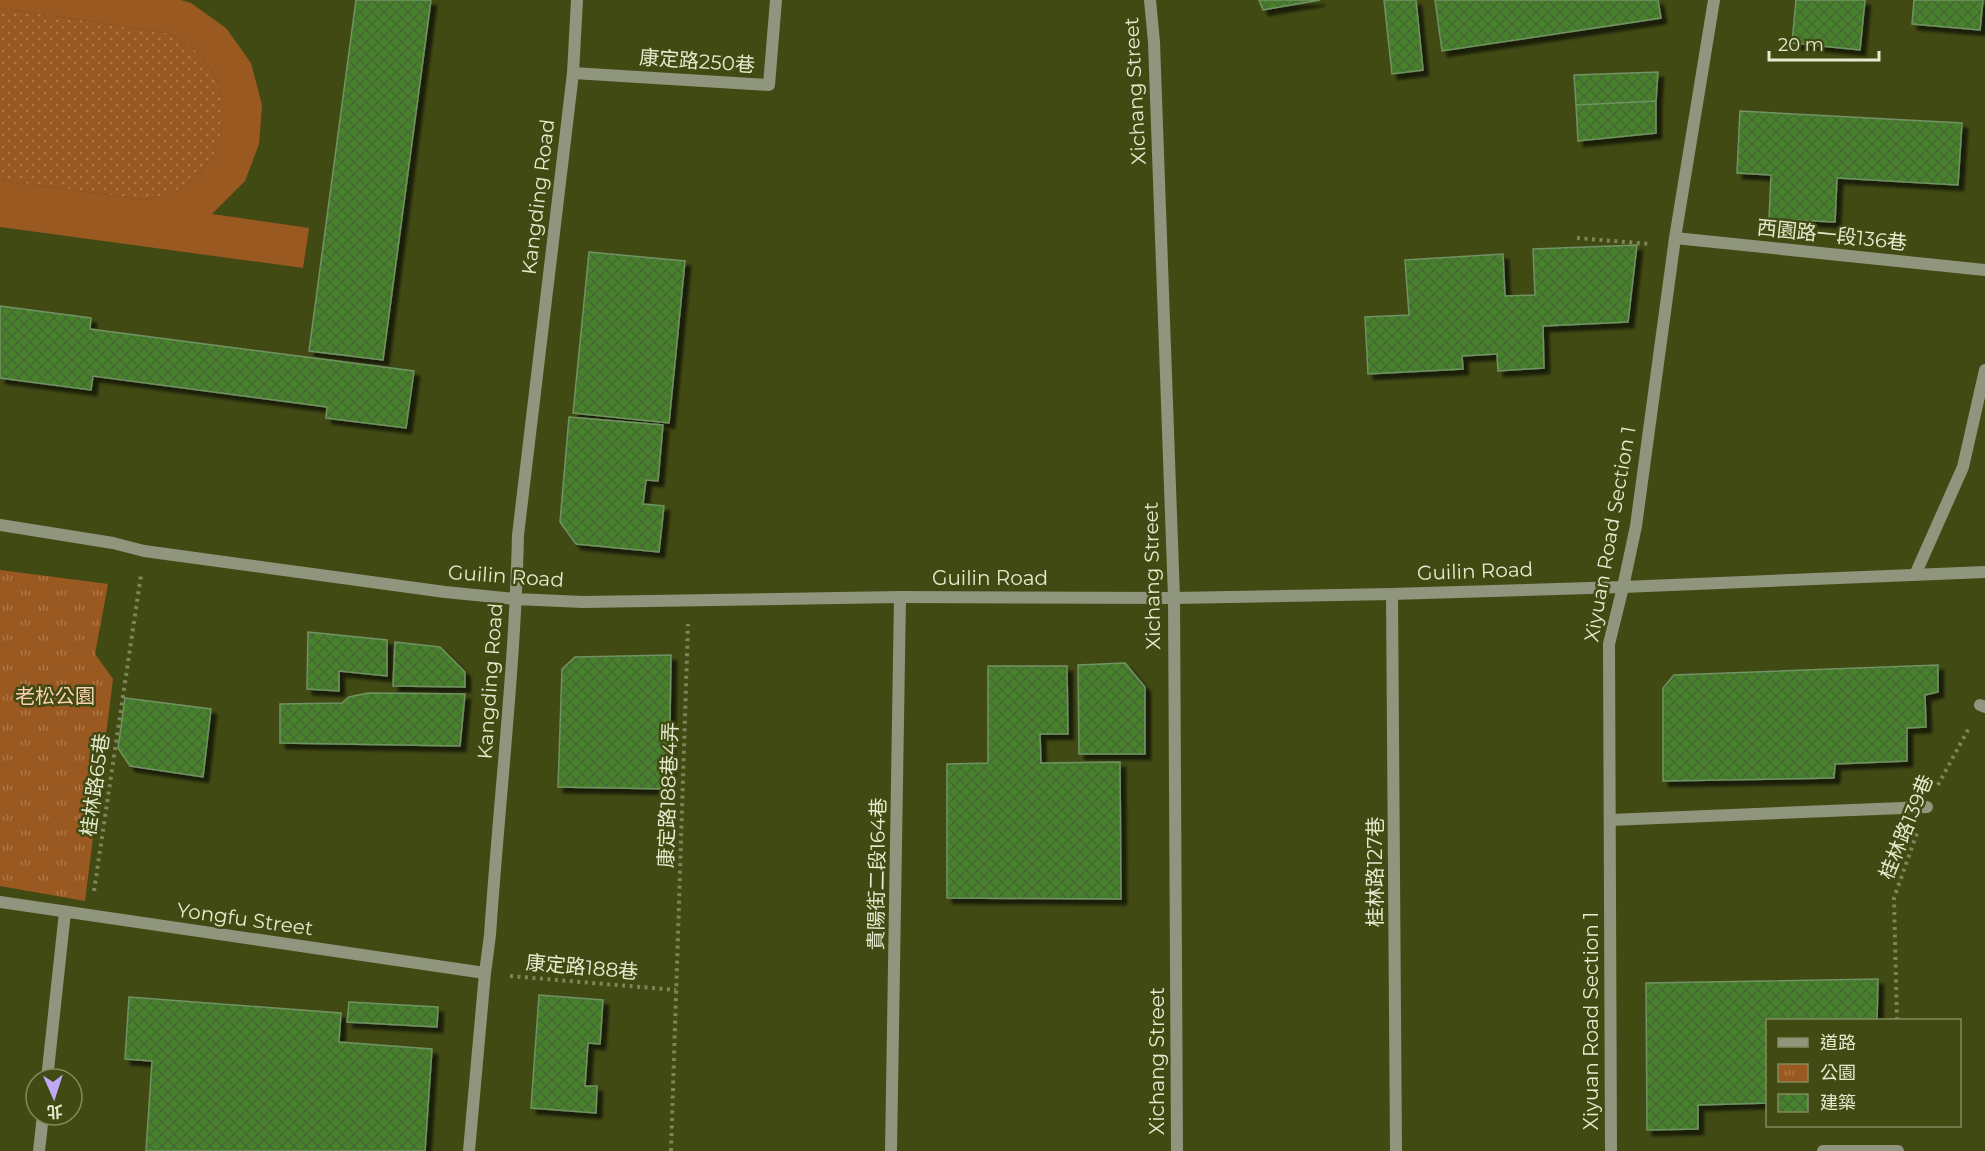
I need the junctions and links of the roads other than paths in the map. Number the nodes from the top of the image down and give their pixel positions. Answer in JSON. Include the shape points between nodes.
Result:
{"nodes":[{"id":1,"x":577,"y":0,"type":"edge"},
{"id":2,"x":776,"y":0,"type":"edge"},
{"id":3,"x":1150,"y":0,"type":"edge"},
{"id":4,"x":1714,"y":0,"type":"edge"},
{"id":5,"x":573,"y":73,"type":"junction"},
{"id":6,"x":1674,"y":242,"type":"junction"},
{"id":7,"x":1985,"y":270,"type":"edge"},
{"id":8,"x":1985,"y":370,"type":"edge"},
{"id":9,"x":0,"y":525,"type":"edge"},
{"id":10,"x":1985,"y":572,"type":"edge"},
{"id":11,"x":1915,"y":575,"type":"junction"},
{"id":12,"x":1623,"y":587,"type":"junction"},
{"id":13,"x":1392,"y":594,"type":"junction"},
{"id":14,"x":900,"y":597,"type":"junction"},
{"id":15,"x":1174,"y":598,"type":"junction"},
{"id":16,"x":516,"y":599,"type":"junction"},
{"id":17,"x":1927,"y":807,"type":"road end"},
{"id":18,"x":1610,"y":820,"type":"junction"},
{"id":19,"x":0,"y":902,"type":"edge"},
{"id":20,"x":65,"y":912,"type":"junction"},
{"id":21,"x":485,"y":973,"type":"junction"},
{"id":22,"x":48,"y":1067,"type":"edge"},
{"id":23,"x":42,"y":1127,"type":"edge"},
{"id":24,"x":39,"y":1151,"type":"edge"},
{"id":25,"x":469,"y":1151,"type":"edge"},
{"id":26,"x":891,"y":1151,"type":"edge"},
{"id":27,"x":1178,"y":1151,"type":"edge"},
{"id":28,"x":1396,"y":1151,"type":"edge"},
{"id":29,"x":1611,"y":1151,"type":"edge"},
{"id":30,"x":1823,"y":1151,"type":"edge"},
{"id":31,"x":1898,"y":1151,"type":"edge"}],
"edges":[{"from":1,"to":5,"type":"street","name":"Kangding Road"},
{"from":2,"to":5,"type":"street","name":"康定路250巷","via":[[769,85]]},
{"from":3,"to":15,"type":"street","name":"Xichang Street"},
{"from":4,"to":6,"type":"street","name":"Xiyuan Road Section 1"},
{"from":5,"to":16,"type":"street","name":"Kangding Road","via":[[518,535]]},
{"from":6,"to":7,"type":"street","name":"西園路一段136巷"},
{"from":6,"to":12,"type":"street","name":"Xiyuan Road Section 1","via":[[1636,526]]},
{"from":8,"to":11,"type":"street","via":[[1963,467]]},
{"from":9,"to":16,"type":"street","name":"Guilin Road","via":[[144,551]]},
{"from":10,"to":11,"type":"street","name":"Guilin Road"},
{"from":11,"to":12,"type":"street","name":"Guilin Road"},
{"from":12,"to":13,"type":"street","name":"Guilin Road"},
{"from":12,"to":18,"type":"street","name":"Xiyuan Road Section 1","via":[[1609,644]]},
{"from":13,"to":15,"type":"street","name":"Guilin Road"},
{"from":13,"to":28,"type":"street","name":"桂林路127巷"},
{"from":14,"to":15,"type":"street","name":"Guilin Road"},
{"from":14,"to":16,"type":"street","name":"Guilin Road","via":[[583,602]]},
{"from":14,"to":26,"type":"street","name":"貴陽街二段164巷"},
{"from":15,"to":27,"type":"street","name":"Xichang Street"},
{"from":16,"to":21,"type":"street","name":"Kangding Road"},
{"from":17,"to":18,"type":"street"},
{"from":18,"to":29,"type":"street","name":"Xiyuan Road Section 1"},
{"from":19,"to":20,"type":"street","name":"Yongfu Street"},
{"from":20,"to":21,"type":"street","name":"Yongfu Street"},
{"from":20,"to":22,"type":"street"},
{"from":21,"to":25,"type":"street","name":"Kangding Road"},
{"from":23,"to":24,"type":"street"},
{"from":30,"to":31,"type":"street"}]}
